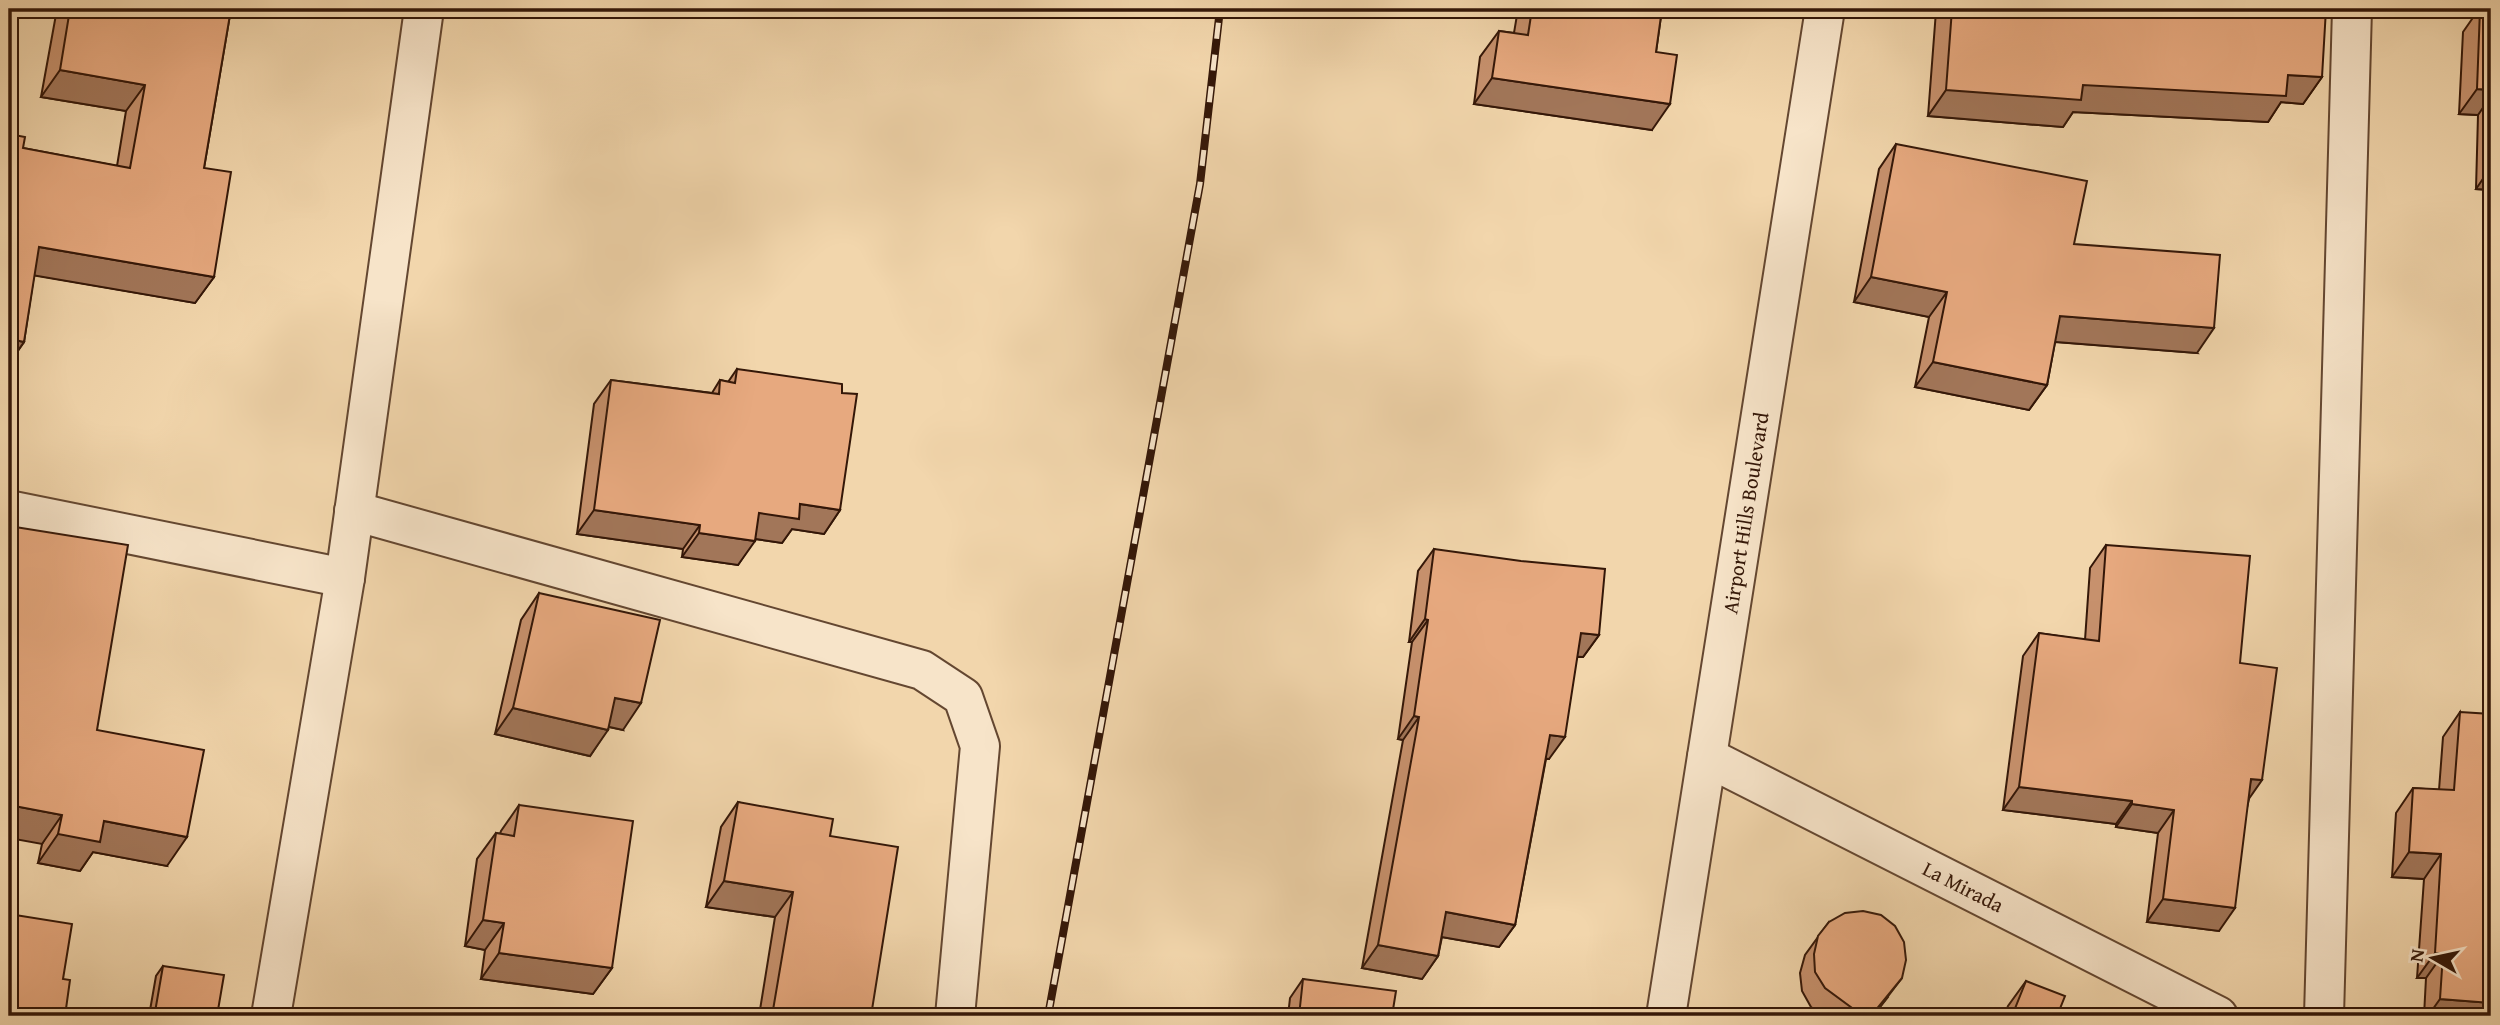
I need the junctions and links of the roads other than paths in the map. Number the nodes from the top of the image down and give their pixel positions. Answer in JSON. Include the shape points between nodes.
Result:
{"nodes":[{"id":1,"x":424,"y":9,"type":"edge"},
{"id":2,"x":1825,"y":9,"type":"edge"},
{"id":3,"x":2352,"y":9,"type":"edge"},
{"id":4,"x":9,"y":510,"type":"edge"},
{"id":5,"x":354,"y":511,"type":"junction"},
{"id":6,"x":345,"y":578,"type":"junction"},
{"id":7,"x":1707,"y":757,"type":"junction"},
{"id":8,"x":271,"y":1016,"type":"edge"},
{"id":9,"x":955,"y":1016,"type":"edge"},
{"id":10,"x":1665,"y":1016,"type":"edge"},
{"id":11,"x":2218,"y":1016,"type":"edge"},
{"id":12,"x":2324,"y":1016,"type":"edge"}],
"edges":[{"from":1,"to":5,"type":"street"},
{"from":2,"to":7,"type":"street","name":"Airport Hills Boulevard"},
{"from":3,"to":12,"type":"street"},
{"from":4,"to":6,"type":"street"},
{"from":5,"to":6,"type":"street"},
{"from":5,"to":9,"type":"street","via":[[922,670],[962,696],[980,746]]},
{"from":6,"to":8,"type":"street"},
{"from":7,"to":10,"type":"street","name":"Airport Hills Boulevard"},
{"from":7,"to":11,"type":"street","name":"La Mirada"}]}
